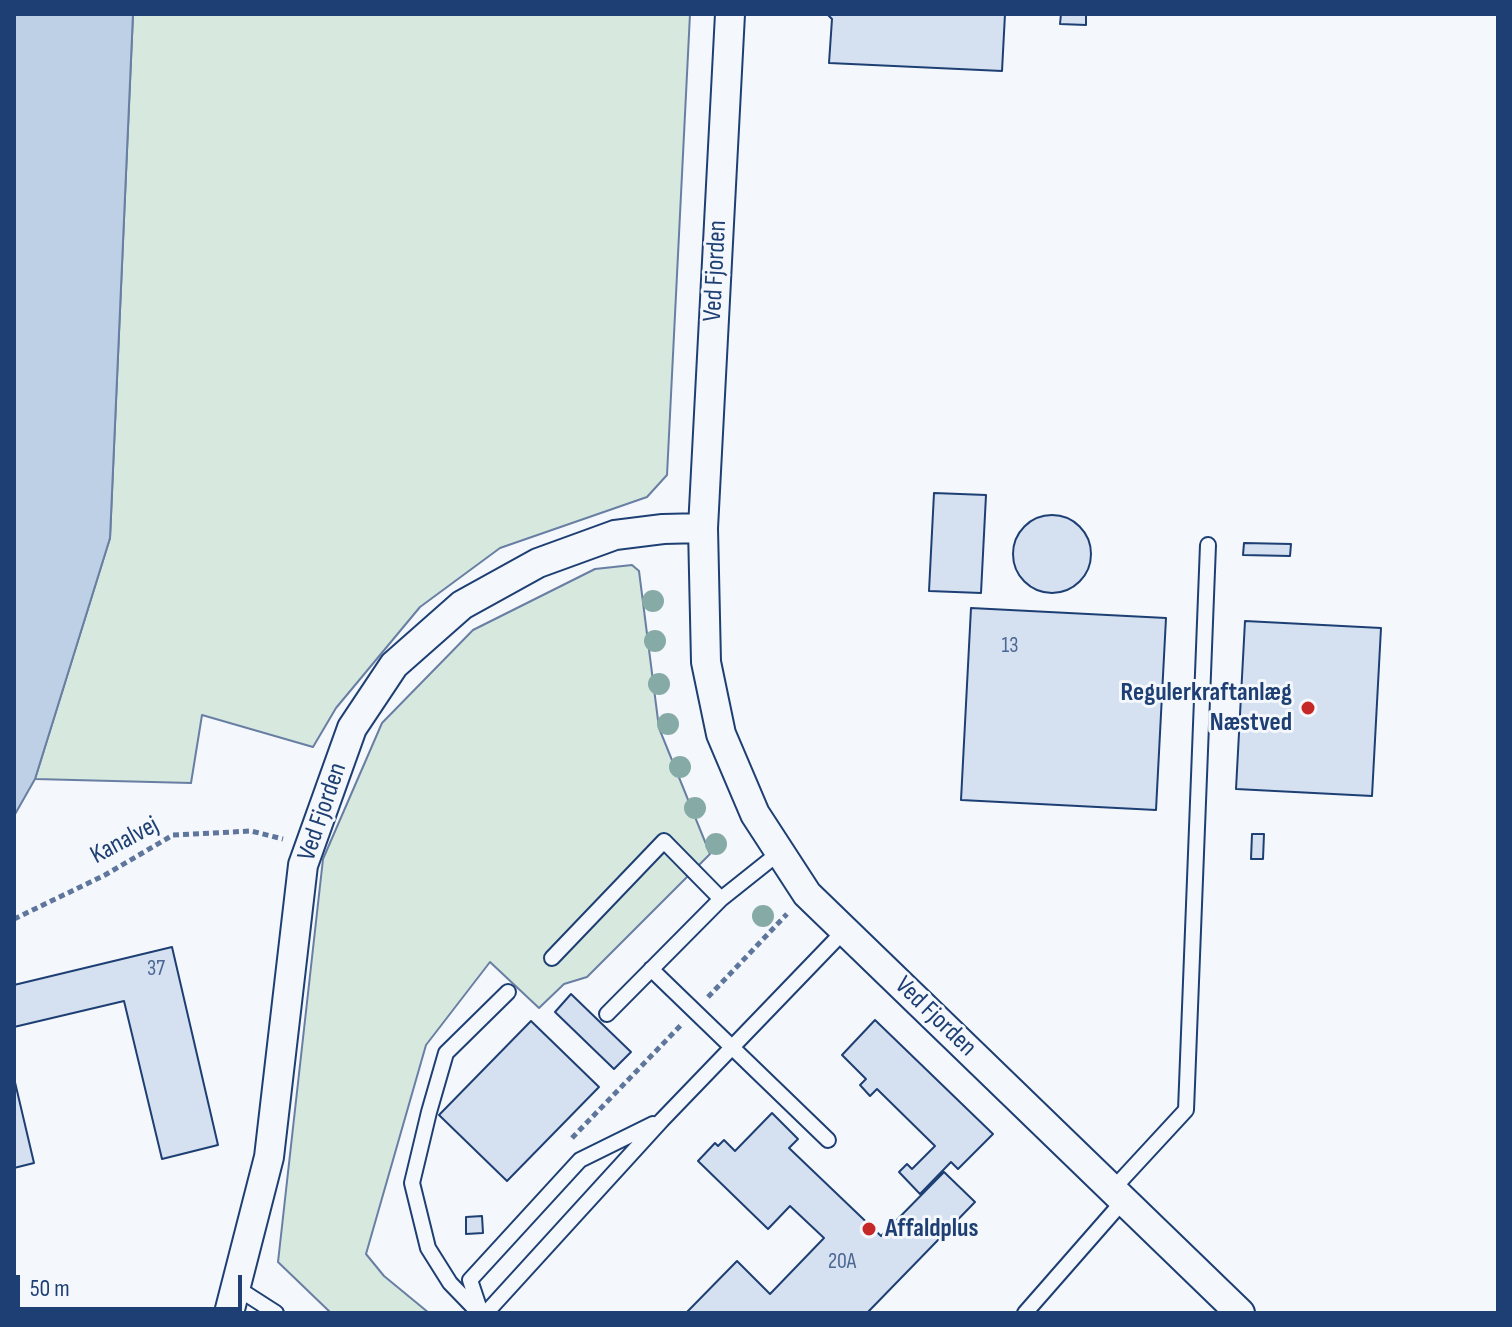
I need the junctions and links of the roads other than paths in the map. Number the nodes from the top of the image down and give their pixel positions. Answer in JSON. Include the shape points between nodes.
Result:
{"nodes":[{"id":1,"x":730,"y":14,"type":"edge"},
{"id":2,"x":703,"y":528,"type":"junction"},
{"id":3,"x":1208,"y":545,"type":"dead end"},
{"id":4,"x":780,"y":852,"type":"junction"},
{"id":5,"x":721,"y":899,"type":"junction"},
{"id":6,"x":845,"y":930,"type":"junction"},
{"id":7,"x":552,"y":958,"type":"dead end"},
{"id":8,"x":651,"y":969,"type":"junction"},
{"id":9,"x":508,"y":992,"type":"dead end"},
{"id":10,"x":607,"y":1014,"type":"dead end"},
{"id":11,"x":732,"y":1047,"type":"junction"},
{"id":12,"x":662,"y":1120,"type":"junction"},
{"id":13,"x":828,"y":1140,"type":"dead end"},
{"id":14,"x":1119,"y":1194,"type":"junction"},
{"id":15,"x":233,"y":1301,"type":"edge"},
{"id":16,"x":276,"y":1313,"type":"edge"},
{"id":17,"x":482,"y":1313,"type":"edge"},
{"id":18,"x":1025,"y":1313,"type":"edge"},
{"id":19,"x":1240,"y":1313,"type":"edge"}],
"edges":[{"from":1,"to":2,"type":"street","name":"Ved Fjorden"},
{"from":2,"to":4,"type":"street","name":"Ved Fjorden","via":[[706,662],[721,734],[755,814]]},
{"from":2,"to":15,"type":"street","name":"Ved Fjorden","via":[[615,535],[538,563],[462,605],[394,665],[352,728],[303,865],[269,1157]]},
{"from":3,"to":14,"type":"lane","via":[[1186,1110]]},
{"from":4,"to":5,"type":"lane"},
{"from":4,"to":6,"type":"street","name":"Ved Fjorden","via":[[807,894]]},
{"from":5,"to":7,"type":"lane","via":[[664,841]]},
{"from":5,"to":8,"type":"lane"},
{"from":6,"to":11,"type":"lane"},
{"from":6,"to":14,"type":"street","name":"Ved Fjorden"},
{"from":8,"to":10,"type":"lane"},
{"from":8,"to":11,"type":"lane"},
{"from":9,"to":17,"type":"lane","via":[[446,1053],[412,1183],[428,1248],[450,1283]]},
{"from":11,"to":12,"type":"lane"},
{"from":11,"to":13,"type":"lane"},
{"from":12,"to":17,"type":"lane"},
{"from":12,"to":17,"type":"lane","via":[[580,1160],[470,1280]]},
{"from":14,"to":18,"type":"lane"},
{"from":14,"to":19,"type":"street","name":"Ved Fjorden"},
{"from":15,"to":16,"type":"lane"}]}
